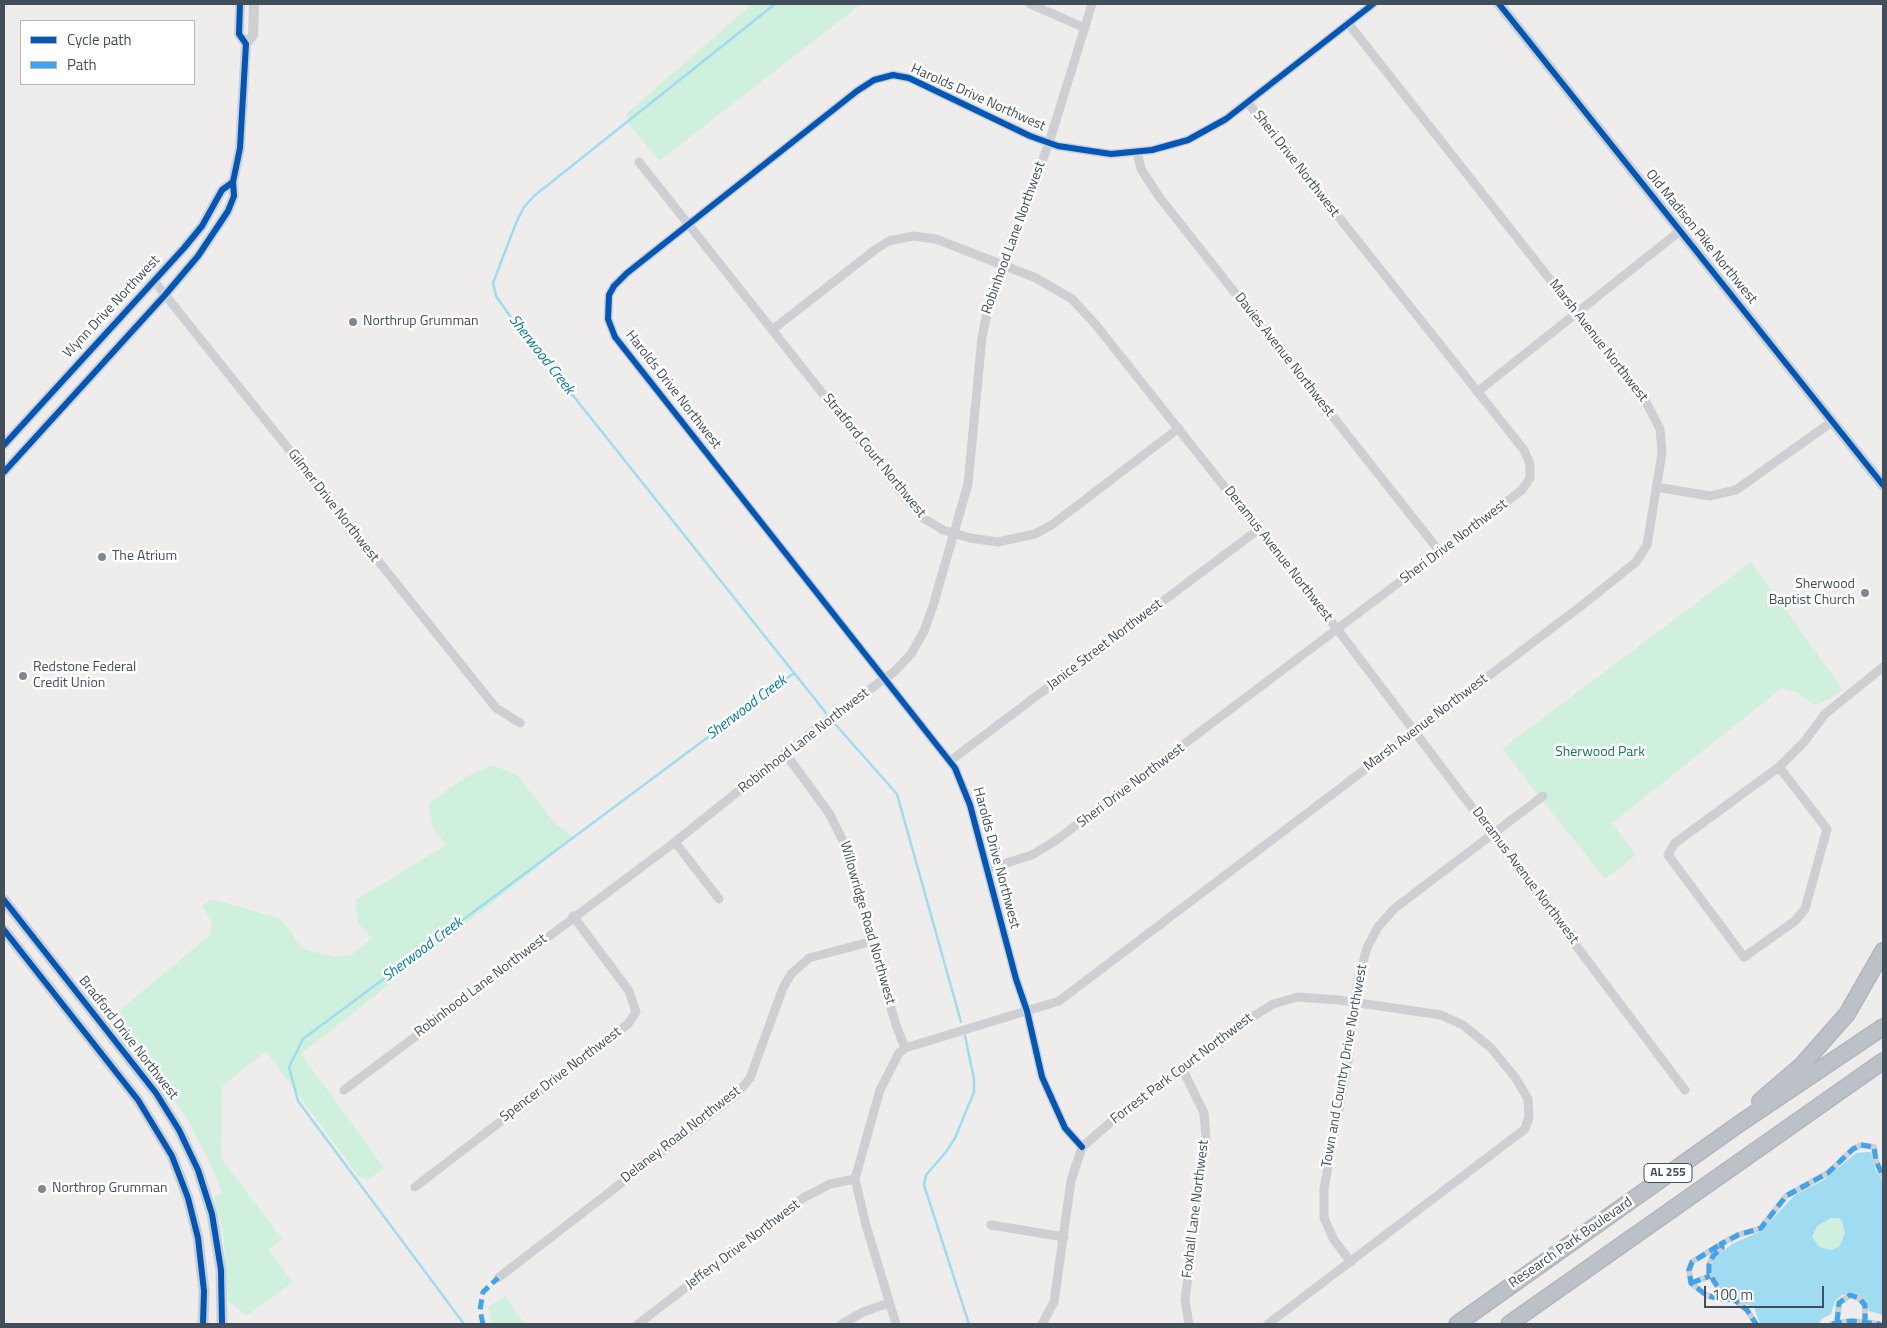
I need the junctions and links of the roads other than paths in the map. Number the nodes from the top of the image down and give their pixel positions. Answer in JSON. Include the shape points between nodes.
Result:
{"nodes":[{"id":1,"x":240,"y":4,"type":"edge"},
{"id":2,"x":254,"y":4,"type":"edge"},
{"id":3,"x":1030,"y":4,"type":"edge"},
{"id":4,"x":1092,"y":4,"type":"edge"},
{"id":5,"x":1373,"y":4,"type":"edge"},
{"id":6,"x":1499,"y":4,"type":"edge"},
{"id":7,"x":1348,"y":23,"type":"junction"},
{"id":8,"x":1085,"y":28,"type":"junction"},
{"id":9,"x":246,"y":44,"type":"junction"},
{"id":10,"x":1248,"y":102,"type":"junction"},
{"id":11,"x":1049,"y":143,"type":"junction"},
{"id":12,"x":1137,"y":152,"type":"junction"},
{"id":13,"x":639,"y":162,"type":"dead end"},
{"id":14,"x":232,"y":182,"type":"junction"},
{"id":15,"x":689,"y":225,"type":"junction"},
{"id":16,"x":1680,"y":231,"type":"junction"},
{"id":17,"x":1002,"y":265,"type":"junction"},
{"id":18,"x":154,"y":281,"type":"junction"},
{"id":19,"x":165,"y":295,"type":"junction"},
{"id":20,"x":1577,"y":313,"type":"junction"},
{"id":21,"x":772,"y":330,"type":"junction"},
{"id":22,"x":1477,"y":392,"type":"junction"},
{"id":23,"x":1833,"y":421,"type":"junction"},
{"id":24,"x":1179,"y":428,"type":"junction"},
{"id":25,"x":4,"y":445,"type":"edge"},
{"id":26,"x":4,"y":472,"type":"edge"},
{"id":27,"x":1883,"y":485,"type":"edge"},
{"id":28,"x":1656,"y":487,"type":"junction"},
{"id":29,"x":1259,"y":529,"type":"junction"},
{"id":30,"x":955,"y":534,"type":"junction"},
{"id":31,"x":1440,"y":552,"type":"junction"},
{"id":32,"x":1338,"y":630,"type":"junction"},
{"id":33,"x":1883,"y":667,"type":"edge"},
{"id":34,"x":885,"y":678,"type":"junction"},
{"id":35,"x":520,"y":723,"type":"dead end"},
{"id":36,"x":1415,"y":731,"type":"junction"},
{"id":37,"x":785,"y":753,"type":"junction"},
{"id":38,"x":950,"y":761,"type":"junction"},
{"id":39,"x":1779,"y":767,"type":"junction"},
{"id":40,"x":1543,"y":796,"type":"dead end"},
{"id":41,"x":1492,"y":833,"type":"junction"},
{"id":42,"x":675,"y":842,"type":"junction"},
{"id":43,"x":987,"y":869,"type":"junction"},
{"id":44,"x":719,"y":899,"type":"dead end"},
{"id":45,"x":4,"y":900,"type":"edge"},
{"id":46,"x":573,"y":916,"type":"junction"},
{"id":47,"x":4,"y":930,"type":"edge"},
{"id":48,"x":873,"y":940,"type":"junction"},
{"id":49,"x":1883,"y":951,"type":"edge"},
{"id":50,"x":1355,"y":1002,"type":"junction"},
{"id":51,"x":1027,"y":1011,"type":"junction"},
{"id":52,"x":1883,"y":1027,"type":"edge"},
{"id":53,"x":905,"y":1048,"type":"junction"},
{"id":54,"x":1883,"y":1061,"type":"edge"},
{"id":55,"x":1182,"y":1068,"type":"junction"},
{"id":56,"x":344,"y":1090,"type":"dead end"},
{"id":57,"x":1685,"y":1090,"type":"dead end"},
{"id":58,"x":1739,"y":1124,"type":"junction"},
{"id":59,"x":1082,"y":1147,"type":"junction"},
{"id":60,"x":1883,"y":1176,"type":"edge"},
{"id":61,"x":855,"y":1179,"type":"junction"},
{"id":62,"x":415,"y":1187,"type":"dead end"},
{"id":63,"x":991,"y":1226,"type":"dead end"},
{"id":64,"x":1064,"y":1237,"type":"junction"},
{"id":65,"x":1721,"y":1244,"type":"junction"},
{"id":66,"x":1351,"y":1262,"type":"junction"},
{"id":67,"x":1710,"y":1276,"type":"junction"},
{"id":68,"x":498,"y":1278,"type":"dead end"},
{"id":69,"x":1691,"y":1283,"type":"junction"},
{"id":70,"x":1732,"y":1296,"type":"junction"},
{"id":71,"x":889,"y":1303,"type":"junction"},
{"id":72,"x":1865,"y":1322,"type":"junction"},
{"id":73,"x":1834,"y":1323,"type":"edge"},
{"id":74,"x":203,"y":1324,"type":"edge"},
{"id":75,"x":222,"y":1324,"type":"edge"},
{"id":76,"x":638,"y":1324,"type":"edge"},
{"id":77,"x":842,"y":1324,"type":"edge"},
{"id":78,"x":896,"y":1324,"type":"edge"},
{"id":79,"x":1042,"y":1324,"type":"edge"},
{"id":80,"x":1189,"y":1324,"type":"edge"},
{"id":81,"x":1268,"y":1324,"type":"edge"},
{"id":82,"x":1457,"y":1324,"type":"edge"},
{"id":83,"x":1509,"y":1324,"type":"edge"},
{"id":84,"x":1756,"y":1324,"type":"edge"},
{"id":85,"x":1880,"y":1324,"type":"edge"}],
"edges":[{"from":1,"to":9,"type":"street","name":"Wynn Drive Northwest","via":[[239,34]]},
{"from":2,"to":9,"type":"street","name":"Wynn Drive Northwest","via":[[253,35]]},
{"from":3,"to":8,"type":"street"},
{"from":4,"to":8,"type":"street","name":"Robinhood Lane Northwest"},
{"from":5,"to":7,"type":"street","name":"Harolds Drive Northwest"},
{"from":6,"to":16,"type":"main road","name":"Old Madison Pike Northwest"},
{"from":7,"to":10,"type":"street","name":"Harolds Drive Northwest"},
{"from":7,"to":20,"type":"street","name":"Marsh Avenue Northwest"},
{"from":8,"to":11,"type":"street","name":"Robinhood Lane Northwest"},
{"from":9,"to":14,"type":"street","name":"Wynn Drive Northwest","via":[[240,148]]},
{"from":10,"to":12,"type":"street","name":"Harolds Drive Northwest","via":[[1218,124],[1188,140]]},
{"from":10,"to":22,"type":"street","name":"Sheri Drive Northwest"},
{"from":11,"to":12,"type":"street","name":"Harolds Drive Northwest","via":[[1103,154]]},
{"from":11,"to":15,"type":"street","name":"Harolds Drive Northwest","via":[[909,78],[885,76],[857,91]]},
{"from":11,"to":17,"type":"street","name":"Robinhood Lane Northwest"},
{"from":12,"to":31,"type":"street","name":"Davies Avenue Northwest","via":[[1144,174],[1160,198]]},
{"from":13,"to":15,"type":"street","name":"Stratford Court Northwest"},
{"from":14,"to":18,"type":"street","name":"Wynn Drive Northwest","via":[[222,190],[202,226]]},
{"from":14,"to":19,"type":"street","name":"Wynn Drive Northwest","via":[[234,196],[213,235]]},
{"from":15,"to":21,"type":"street","name":"Stratford Court Northwest"},
{"from":15,"to":34,"type":"street","name":"Harolds Drive Northwest","via":[[614,286],[607,310],[612,331]]},
{"from":16,"to":20,"type":"street"},
{"from":16,"to":23,"type":"main road","name":"Old Madison Pike Northwest"},
{"from":17,"to":21,"type":"street","name":"Deramus Avenue Northwest","via":[[928,237],[897,238],[872,252]]},
{"from":17,"to":24,"type":"street","name":"Deramus Avenue Northwest","via":[[1055,287],[1078,305]]},
{"from":17,"to":30,"type":"street","name":"Robinhood Lane Northwest","via":[[984,324],[971,470]]},
{"from":18,"to":19,"type":"street","name":"Gilmer Drive Northwest"},
{"from":18,"to":25,"type":"street","name":"Wynn Drive Northwest"},
{"from":19,"to":26,"type":"street","name":"Wynn Drive Northwest"},
{"from":19,"to":35,"type":"street","name":"Gilmer Drive Northwest","via":[[494,706]]},
{"from":20,"to":22,"type":"street"},
{"from":20,"to":28,"type":"street","name":"Marsh Avenue Northwest","via":[[1645,400],[1660,429],[1662,453]]},
{"from":21,"to":30,"type":"street","name":"Stratford Court Northwest","via":[[916,512]]},
{"from":22,"to":31,"type":"street","name":"Sheri Drive Northwest","via":[[1524,450],[1530,464],[1530,478],[1522,490]]},
{"from":23,"to":27,"type":"main road","name":"Old Madison Pike Northwest"},
{"from":23,"to":28,"type":"street","via":[[1736,490],[1710,496]]},
{"from":24,"to":29,"type":"street","name":"Deramus Avenue Northwest"},
{"from":24,"to":30,"type":"street","name":"Stratford Court Northwest","via":[[1053,524],[1035,534],[998,542]]},
{"from":28,"to":36,"type":"street","name":"Marsh Avenue Northwest","via":[[1647,545],[1636,562]]},
{"from":29,"to":32,"type":"street","name":"Deramus Avenue Northwest"},
{"from":29,"to":38,"type":"street","name":"Janice Street Northwest"},
{"from":30,"to":34,"type":"street","name":"Robinhood Lane Northwest","via":[[920,639],[906,660]]},
{"from":31,"to":32,"type":"street","name":"Sheri Drive Northwest"},
{"from":32,"to":36,"type":"street","name":"Deramus Avenue Northwest"},
{"from":32,"to":43,"type":"street","name":"Sheri Drive Northwest","via":[[1051,844],[1023,858]]},
{"from":33,"to":39,"type":"street","via":[[1825,714]]},
{"from":34,"to":37,"type":"street","name":"Robinhood Lane Northwest"},
{"from":34,"to":38,"type":"street","name":"Harolds Drive Northwest"},
{"from":36,"to":41,"type":"street","name":"Deramus Avenue Northwest"},
{"from":36,"to":51,"type":"street","name":"Marsh Avenue Northwest","via":[[1059,1001]]},
{"from":37,"to":42,"type":"street","name":"Robinhood Lane Northwest"},
{"from":37,"to":48,"type":"street","name":"Willowridge Road Northwest","via":[[820,799],[841,834]]},
{"from":38,"to":43,"type":"street","name":"Harolds Drive Northwest","via":[[967,795]]},
{"from":39,"to":39,"type":"street","via":[[1827,829],[1805,909],[1794,921],[1744,957],[1668,855],[1675,843]]},
{"from":40,"to":41,"type":"street","name":"Town and Country Drive Northwest"},
{"from":41,"to":50,"type":"street","name":"Town and Country Drive Northwest","via":[[1395,908],[1378,927],[1367,948]]},
{"from":41,"to":57,"type":"street","name":"Deramus Avenue Northwest"},
{"from":42,"to":44,"type":"street"},
{"from":42,"to":46,"type":"street","name":"Robinhood Lane Northwest"},
{"from":43,"to":51,"type":"street","name":"Harolds Drive Northwest"},
{"from":45,"to":75,"type":"main road","name":"Bradford Drive Northwest","via":[[156,1093],[179,1130],[198,1170],[212,1214],[222,1270]]},
{"from":46,"to":56,"type":"street","name":"Robinhood Lane Northwest"},
{"from":46,"to":62,"type":"street","name":"Spencer Drive Northwest","via":[[628,991],[636,1012],[628,1024]]},
{"from":47,"to":74,"type":"main road","via":[[138,1100],[172,1156],[188,1198],[198,1238],[204,1290]]},
{"from":48,"to":53,"type":"street","name":"Willowridge Road Northwest"},
{"from":48,"to":68,"type":"street","name":"Delaney Road Northwest","via":[[809,958],[791,974],[750,1078],[737,1094]]},
{"from":49,"to":58,"type":"highway","via":[[1847,1014],[1802,1065],[1770,1091]]},
{"from":50,"to":55,"type":"street","name":"Forrest Park Court Northwest","via":[[1298,997],[1274,1004],[1230,1031]]},
{"from":50,"to":66,"type":"street","name":"Town and Country Drive Northwest","via":[[1348,1062],[1324,1188],[1324,1218],[1334,1240]]},
{"from":50,"to":66,"type":"street","name":"Forrest Park Court Northwest","via":[[1441,1015],[1463,1025],[1491,1048],[1515,1077],[1528,1099],[1529,1117],[1525,1129],[1511,1141]]},
{"from":51,"to":53,"type":"street","name":"Marsh Avenue Northwest"},
{"from":51,"to":59,"type":"street","name":"Harolds Drive Northwest","via":[[1045,1085],[1073,1140]]},
{"from":52,"to":58,"type":"highway","name":"Research Park Boulevard","number":"AL 255"},
{"from":53,"to":61,"type":"street","via":[[899,1053],[880,1090]]},
{"from":54,"to":83,"type":"highway","number":"AL 255"},
{"from":55,"to":59,"type":"street","name":"Forrest Park Court Northwest"},
{"from":55,"to":80,"type":"street","name":"Foxhall Lane Northwest","via":[[1204,1113],[1206,1139],[1185,1300]]},
{"from":58,"to":82,"type":"highway","name":"Research Park Boulevard","number":"AL 255"},
{"from":59,"to":64,"type":"street","via":[[1071,1181]]},
{"from":60,"to":65,"type":"street","via":[[1874,1147],[1861,1145],[1853,1148],[1828,1173],[1792,1191],[1760,1228]]},
{"from":61,"to":71,"type":"street"},
{"from":61,"to":76,"type":"street","name":"Jeffery Drive Northwest","via":[[830,1184],[804,1198]]},
{"from":63,"to":64,"type":"street"},
{"from":64,"to":79,"type":"street","via":[[1054,1302]]},
{"from":65,"to":67,"type":"street","via":[[1722,1248],[1708,1265]]},
{"from":65,"to":69,"type":"street","via":[[1692,1262],[1689,1270]]},
{"from":66,"to":81,"type":"street","name":"Forrest Park Court Northwest"},
{"from":67,"to":69,"type":"street"},
{"from":67,"to":70,"type":"street","via":[[1719,1289]]},
{"from":69,"to":70,"type":"street","via":[[1706,1295],[1720,1299]]},
{"from":70,"to":84,"type":"street"},
{"from":71,"to":77,"type":"street"},
{"from":71,"to":78,"type":"street"},
{"from":72,"to":73,"type":"street"},
{"from":72,"to":73,"type":"street","via":[[1865,1305],[1850,1295],[1839,1303]]},
{"from":72,"to":85,"type":"street"}]}
